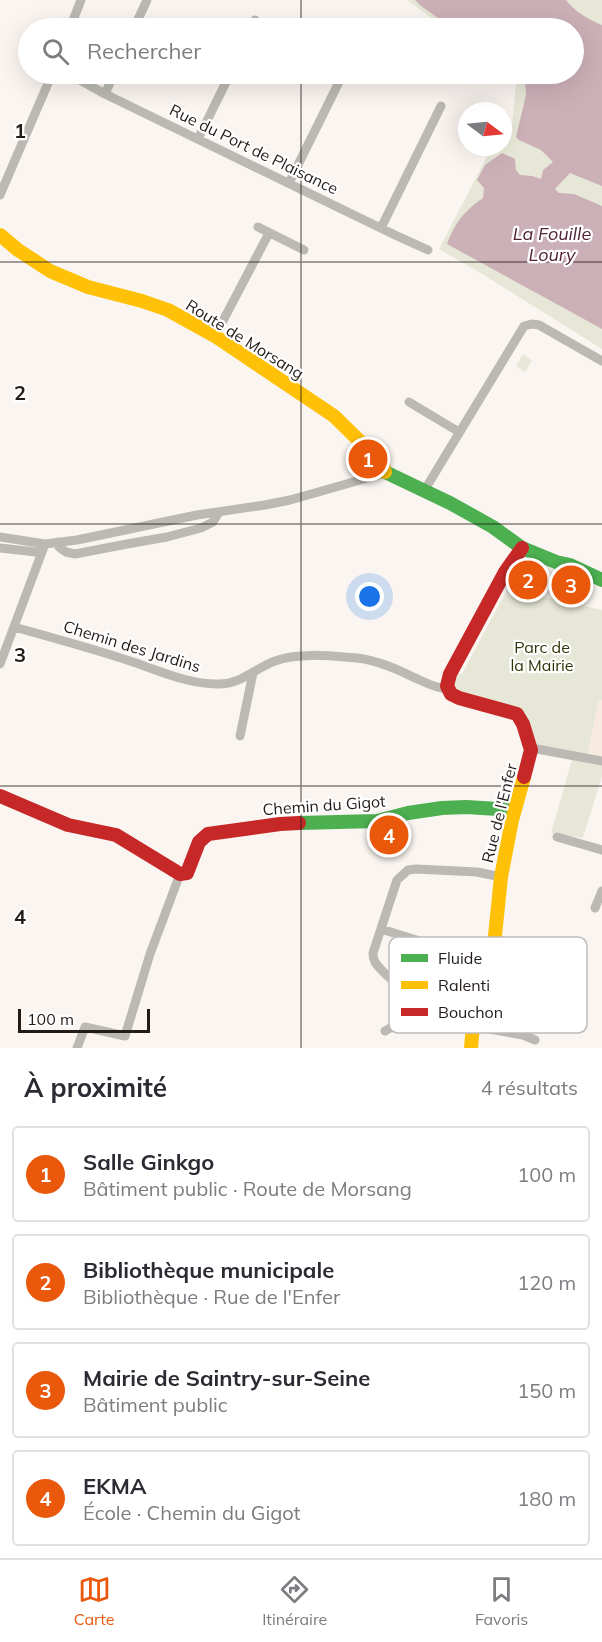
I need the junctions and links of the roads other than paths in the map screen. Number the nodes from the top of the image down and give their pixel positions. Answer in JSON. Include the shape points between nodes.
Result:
{"nodes":[{"id":1,"x":81,"y":0,"type":"edge"},
{"id":2,"x":147,"y":0,"type":"edge"},
{"id":3,"x":74,"y":18,"type":"edge"},
{"id":4,"x":139,"y":18,"type":"edge"},
{"id":5,"x":48,"y":84,"type":"edge"},
{"id":6,"x":87,"y":84,"type":"edge"},
{"id":7,"x":110,"y":84,"type":"edge"},
{"id":8,"x":225,"y":84,"type":"edge"},
{"id":9,"x":338,"y":84,"type":"edge"},
{"id":10,"x":105,"y":94,"type":"junction"},
{"id":11,"x":441,"y":106,"type":"dead end"},
{"id":12,"x":198,"y":139,"type":"junction"},
{"id":13,"x":289,"y":183,"type":"junction"},
{"id":14,"x":0,"y":195,"type":"edge"},
{"id":15,"x":258,"y":227,"type":"dead end"},
{"id":16,"x":381,"y":228,"type":"junction"},
{"id":17,"x":269,"y":233,"type":"junction"},
{"id":18,"x":0,"y":235,"type":"edge"},
{"id":19,"x":304,"y":250,"type":"dead end"},
{"id":20,"x":428,"y":250,"type":"dead end"},
{"id":21,"x":215,"y":336,"type":"junction"},
{"id":22,"x":602,"y":361,"type":"edge"},
{"id":23,"x":409,"y":402,"type":"dead end"},
{"id":24,"x":459,"y":432,"type":"junction"},
{"id":25,"x":385,"y":473,"type":"junction"},
{"id":26,"x":424,"y":491,"type":"junction"},
{"id":27,"x":219,"y":512,"type":"junction"},
{"id":28,"x":0,"y":537,"type":"edge"},
{"id":29,"x":58,"y":542,"type":"junction"},
{"id":30,"x":45,"y":544,"type":"junction"},
{"id":31,"x":0,"y":548,"type":"edge"},
{"id":32,"x":522,"y":548,"type":"junction"},
{"id":33,"x":602,"y":580,"type":"edge"},
{"id":34,"x":14,"y":627,"type":"junction"},
{"id":35,"x":0,"y":664,"type":"edge"},
{"id":36,"x":253,"y":673,"type":"junction"},
{"id":37,"x":447,"y":689,"type":"junction"},
{"id":38,"x":240,"y":736,"type":"dead end"},
{"id":39,"x":531,"y":750,"type":"junction"},
{"id":40,"x":602,"y":761,"type":"edge"},
{"id":41,"x":0,"y":796,"type":"edge"},
{"id":42,"x":514,"y":810,"type":"junction"},
{"id":43,"x":557,"y":837,"type":"dead end"},
{"id":44,"x":602,"y":850,"type":"edge"},
{"id":45,"x":180,"y":874,"type":"junction"},
{"id":46,"x":501,"y":877,"type":"junction"},
{"id":47,"x":602,"y":891,"type":"edge"},
{"id":48,"x":594,"y":908,"type":"dead end"},
{"id":49,"x":381,"y":928,"type":"junction"},
{"id":50,"x":408,"y":937,"type":"edge"},
{"id":51,"x":495,"y":937,"type":"edge"},
{"id":52,"x":389,"y":976,"type":"edge"},
{"id":53,"x":389,"y":1029,"type":"edge"},
{"id":54,"x":385,"y":1031,"type":"dead end"},
{"id":55,"x":472,"y":1033,"type":"edge"},
{"id":56,"x":512,"y":1033,"type":"edge"},
{"id":57,"x":535,"y":1040,"type":"dead end"},
{"id":58,"x":77,"y":1048,"type":"edge"},
{"id":59,"x":471,"y":1048,"type":"edge"}],
"edges":[{"from":1,"to":3,"type":"street"},
{"from":2,"to":4,"type":"street"},
{"from":5,"to":14,"type":"street"},
{"from":6,"to":10,"type":"street","name":"Rue du Port de Plaisance"},
{"from":7,"to":10,"type":"street"},
{"from":8,"to":12,"type":"street"},
{"from":9,"to":13,"type":"street"},
{"from":10,"to":12,"type":"street","name":"Rue du Port de Plaisance"},
{"from":11,"to":16,"type":"street"},
{"from":12,"to":13,"type":"street","name":"Rue du Port de Plaisance"},
{"from":13,"to":16,"type":"street","name":"Rue du Port de Plaisance"},
{"from":15,"to":17,"type":"street"},
{"from":16,"to":20,"type":"street","name":"Rue du Port de Plaisance"},
{"from":17,"to":19,"type":"street"},
{"from":17,"to":21,"type":"street"},
{"from":18,"to":21,"type":"street","name":"Route de Morsang","via":[[50,271],[88,287],[168,310]]},
{"from":21,"to":25,"type":"street","name":"Route de Morsang","via":[[334,416],[382,463]]},
{"from":22,"to":24,"type":"street","via":[[538,325],[529,324],[521,328]]},
{"from":23,"to":24,"type":"street"},
{"from":24,"to":26,"type":"street"},
{"from":25,"to":26,"type":"street"},
{"from":25,"to":27,"type":"street","via":[[265,505]]},
{"from":26,"to":32,"type":"street","via":[[493,527]]},
{"from":27,"to":29,"type":"street"},
{"from":27,"to":29,"type":"street","via":[[213,522],[201,528],[167,537],[75,554],[66,552]]},
{"from":28,"to":30,"type":"street"},
{"from":29,"to":30,"type":"street"},
{"from":30,"to":31,"type":"street","via":[[36,552]]},
{"from":30,"to":34,"type":"street"},
{"from":32,"to":33,"type":"street"},
{"from":32,"to":37,"type":"street","via":[[450,674]]},
{"from":34,"to":35,"type":"street"},
{"from":34,"to":36,"type":"street","name":"Chemin des Jardins","via":[[182,679],[219,685]]},
{"from":36,"to":37,"type":"street","name":"Chemin des Jardins","via":[[288,656],[360,658]]},
{"from":36,"to":38,"type":"street"},
{"from":37,"to":39,"type":"street","name":"Rue de l'Enfer","via":[[459,698],[517,714]]},
{"from":39,"to":40,"type":"street"},
{"from":39,"to":42,"type":"street","name":"Rue de l'Enfer"},
{"from":41,"to":45,"type":"street","via":[[68,825],[116,834]]},
{"from":42,"to":45,"type":"street","name":"Chemin du Gigot","via":[[442,808],[377,821],[280,824],[208,834],[198,841],[187,873]]},
{"from":42,"to":46,"type":"street","name":"Rue de l'Enfer"},
{"from":43,"to":44,"type":"street"},
{"from":45,"to":58,"type":"street","via":[[125,1036],[85,1027]]},
{"from":46,"to":49,"type":"street","via":[[477,872],[408,870],[397,880]]},
{"from":46,"to":51,"type":"street","name":"Rue de l'Enfer"},
{"from":47,"to":48,"type":"street"},
{"from":49,"to":50,"type":"street"},
{"from":49,"to":52,"type":"street","via":[[373,953]]},
{"from":53,"to":54,"type":"street"},
{"from":55,"to":59,"type":"street","name":"Rue de l'Enfer"},
{"from":56,"to":57,"type":"street"}]}
